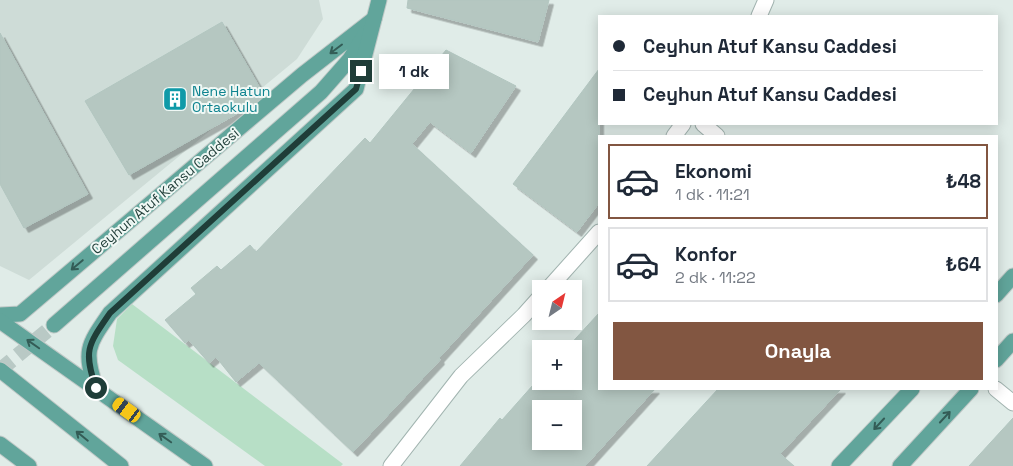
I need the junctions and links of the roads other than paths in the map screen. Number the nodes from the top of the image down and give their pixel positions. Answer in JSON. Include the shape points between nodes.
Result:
{"nodes":[{"id":1,"x":379,"y":0,"type":"edge"},
{"id":2,"x":766,"y":0,"type":"edge"},
{"id":3,"x":759,"y":15,"type":"edge"},
{"id":4,"x":374,"y":19,"type":"junction"},
{"id":5,"x":683,"y":125,"type":"edge"},
{"id":6,"x":704,"y":125,"type":"edge"},
{"id":7,"x":675,"y":135,"type":"edge"},
{"id":8,"x":716,"y":135,"type":"edge"},
{"id":9,"x":598,"y":233,"type":"edge"},
{"id":10,"x":1013,"y":276,"type":"edge"},
{"id":11,"x":556,"y":280,"type":"edge"},
{"id":12,"x":998,"y":293,"type":"edge"},
{"id":13,"x":532,"y":306,"type":"edge"},
{"id":14,"x":0,"y":315,"type":"edge"},
{"id":15,"x":0,"y":322,"type":"edge"},
{"id":16,"x":54,"y":325,"type":"tunnel mouth"},
{"id":17,"x":1013,"y":341,"type":"edge"},
{"id":18,"x":998,"y":358,"type":"edge"},
{"id":19,"x":0,"y":370,"type":"edge"},
{"id":20,"x":96,"y":388,"type":"junction"},
{"id":21,"x":911,"y":390,"type":"edge"},
{"id":22,"x":970,"y":390,"type":"edge"},
{"id":23,"x":997,"y":390,"type":"edge"},
{"id":24,"x":1013,"y":403,"type":"edge"},
{"id":25,"x":0,"y":444,"type":"edge"},
{"id":26,"x":29,"y":466,"type":"edge"},
{"id":27,"x":121,"y":466,"type":"edge"},
{"id":28,"x":205,"y":466,"type":"edge"},
{"id":29,"x":392,"y":466,"type":"edge"},
{"id":30,"x":839,"y":466,"type":"edge"},
{"id":31,"x":900,"y":466,"type":"edge"}],
"edges":[{"from":1,"to":4,"type":"main road","name":"Ceyhun Atuf Kansu Caddesi"},
{"from":2,"to":3,"type":"street"},
{"from":4,"to":14,"type":"main road","name":"Ceyhun Atuf Kansu Caddesi","one_way":true,"via":[[302,75],[20,314]]},
{"from":4,"to":16,"type":"main road","name":"Ceyhun Atuf Kansu Caddesi","via":[[350,59],[322,92]]},
{"from":4,"to":20,"type":"main road","name":"Ceyhun Atuf Kansu Caddesi","via":[[356,89],[110,313],[90,343],[90,369]]},
{"from":5,"to":7,"type":"street"},
{"from":6,"to":8,"type":"street"},
{"from":9,"to":11,"type":"street"},
{"from":10,"to":12,"type":"main road"},
{"from":13,"to":29,"type":"street","via":[[461,376]]},
{"from":20,"to":15,"type":"main road","one_way":true},
{"from":17,"to":18,"type":"main road"},
{"from":27,"to":19,"type":"main road","one_way":true},
{"from":28,"to":20,"type":"main road","one_way":true},
{"from":21,"to":30,"type":"main road","one_way":true},
{"from":31,"to":22,"type":"main road","one_way":true},
{"from":23,"to":24,"type":"street"},
{"from":25,"to":26,"type":"main road"}]}
